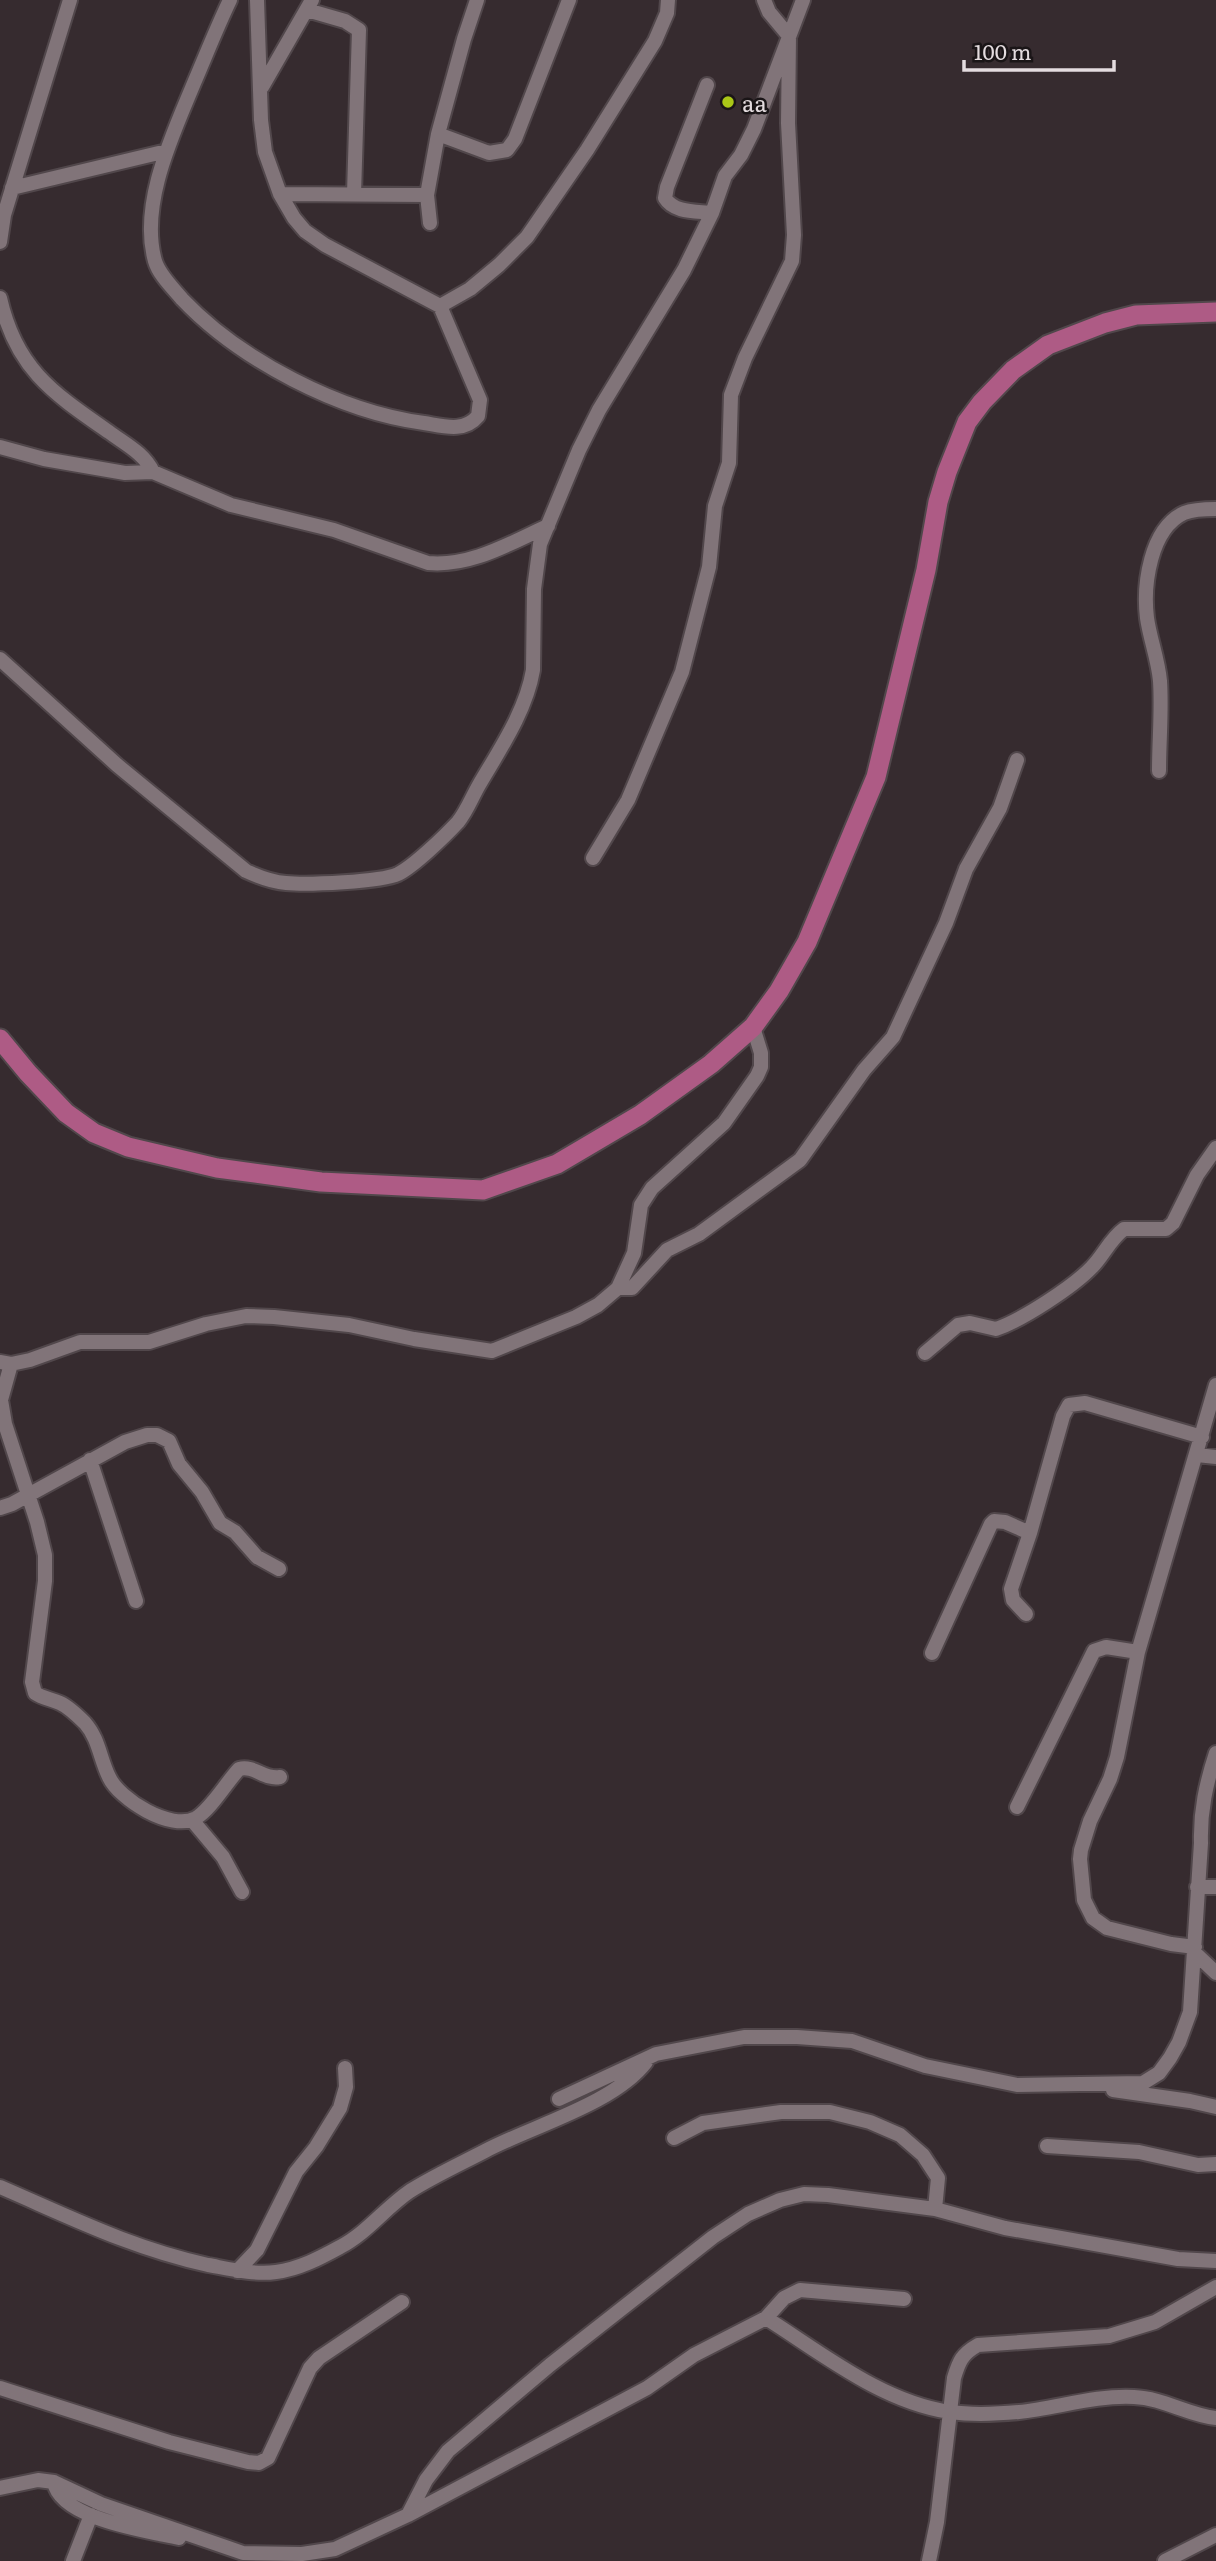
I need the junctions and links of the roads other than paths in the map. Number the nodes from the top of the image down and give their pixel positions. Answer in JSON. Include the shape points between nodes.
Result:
{"nodes":[{"id":1,"x":70,"y":0,"type":"edge"},
{"id":2,"x":230,"y":0,"type":"edge"},
{"id":3,"x":257,"y":0,"type":"edge"},
{"id":4,"x":477,"y":0,"type":"edge"},
{"id":5,"x":569,"y":0,"type":"edge"},
{"id":6,"x":674,"y":0,"type":"edge"},
{"id":7,"x":764,"y":0,"type":"edge"},
{"id":8,"x":803,"y":0,"type":"edge"},
{"id":9,"x":310,"y":5,"type":"edge"},
{"id":10,"x":667,"y":7,"type":"edge"},
{"id":11,"x":789,"y":36,"type":"junction"},
{"id":12,"x":707,"y":85,"type":"dead end"},
{"id":13,"x":261,"y":88,"type":"junction"},
{"id":14,"x":438,"y":134,"type":"junction"},
{"id":15,"x":167,"y":151,"type":"junction"},
{"id":16,"x":12,"y":188,"type":"junction"},
{"id":17,"x":280,"y":194,"type":"junction"},
{"id":18,"x":354,"y":194,"type":"junction"},
{"id":19,"x":427,"y":195,"type":"junction"},
{"id":20,"x":712,"y":213,"type":"junction"},
{"id":21,"x":430,"y":223,"type":"dead end"},
{"id":22,"x":0,"y":242,"type":"edge"},
{"id":23,"x":0,"y":298,"type":"edge"},
{"id":24,"x":440,"y":306,"type":"junction"},
{"id":25,"x":1216,"y":312,"type":"edge"},
{"id":26,"x":0,"y":447,"type":"edge"},
{"id":27,"x":153,"y":472,"type":"junction"},
{"id":28,"x":1216,"y":509,"type":"edge"},
{"id":29,"x":548,"y":526,"type":"junction"},
{"id":30,"x":0,"y":659,"type":"edge"},
{"id":31,"x":1017,"y":760,"type":"dead end"},
{"id":32,"x":1160,"y":771,"type":"dead end"},
{"id":33,"x":593,"y":858,"type":"dead end"},
{"id":34,"x":752,"y":1027,"type":"junction"},
{"id":35,"x":0,"y":1039,"type":"edge"},
{"id":36,"x":1216,"y":1148,"type":"edge"},
{"id":37,"x":618,"y":1288,"type":"junction"},
{"id":38,"x":925,"y":1353,"type":"dead end"},
{"id":39,"x":5,"y":1363,"type":"edge"},
{"id":40,"x":1216,"y":1385,"type":"edge"},
{"id":41,"x":1202,"y":1437,"type":"junction"},
{"id":42,"x":1197,"y":1455,"type":"junction"},
{"id":43,"x":1216,"y":1458,"type":"edge"},
{"id":44,"x":90,"y":1460,"type":"junction"},
{"id":45,"x":27,"y":1495,"type":"junction"},
{"id":46,"x":0,"y":1508,"type":"edge"},
{"id":47,"x":1030,"y":1533,"type":"junction"},
{"id":48,"x":279,"y":1569,"type":"dead end"},
{"id":49,"x":136,"y":1601,"type":"dead end"},
{"id":50,"x":1026,"y":1614,"type":"dead end"},
{"id":51,"x":1138,"y":1652,"type":"junction"},
{"id":52,"x":932,"y":1653,"type":"dead end"},
{"id":53,"x":1216,"y":1753,"type":"edge"},
{"id":54,"x":280,"y":1776,"type":"dead end"},
{"id":55,"x":1017,"y":1807,"type":"dead end"},
{"id":56,"x":192,"y":1820,"type":"junction"},
{"id":57,"x":1216,"y":1886,"type":"edge"},
{"id":58,"x":1197,"y":1887,"type":"junction"},
{"id":59,"x":242,"y":1892,"type":"dead end"},
{"id":60,"x":1195,"y":1950,"type":"junction"},
{"id":61,"x":1216,"y":1972,"type":"edge"},
{"id":62,"x":649,"y":2058,"type":"junction"},
{"id":63,"x":345,"y":2068,"type":"dead end"},
{"id":64,"x":1087,"y":2086,"type":"junction"},
{"id":65,"x":559,"y":2099,"type":"dead end"},
{"id":66,"x":1216,"y":2107,"type":"edge"},
{"id":67,"x":674,"y":2138,"type":"dead end"},
{"id":68,"x":1047,"y":2146,"type":"dead end"},
{"id":69,"x":1216,"y":2164,"type":"edge"},
{"id":70,"x":0,"y":2187,"type":"edge"},
{"id":71,"x":935,"y":2208,"type":"junction"},
{"id":72,"x":1216,"y":2261,"type":"edge"},
{"id":73,"x":237,"y":2271,"type":"junction"},
{"id":74,"x":1216,"y":2287,"type":"edge"},
{"id":75,"x":904,"y":2299,"type":"dead end"},
{"id":76,"x":402,"y":2302,"type":"dead end"},
{"id":77,"x":766,"y":2318,"type":"junction"},
{"id":78,"x":0,"y":2388,"type":"edge"},
{"id":79,"x":949,"y":2412,"type":"junction"},
{"id":80,"x":1216,"y":2418,"type":"edge"},
{"id":81,"x":54,"y":2482,"type":"junction"},
{"id":82,"x":0,"y":2488,"type":"edge"},
{"id":83,"x":91,"y":2515,"type":"junction"},
{"id":84,"x":408,"y":2515,"type":"junction"},
{"id":85,"x":1216,"y":2535,"type":"edge"},
{"id":86,"x":178,"y":2538,"type":"dead end"},
{"id":87,"x":252,"y":2557,"type":"edge"},
{"id":88,"x":73,"y":2561,"type":"edge"},
{"id":89,"x":929,"y":2561,"type":"edge"},
{"id":90,"x":1165,"y":2561,"type":"edge"}],
"edges":[{"from":1,"to":16,"type":"street"},
{"from":2,"to":15,"type":"street"},
{"from":3,"to":13,"type":"street"},
{"from":4,"to":14,"type":"street"},
{"from":5,"to":14,"type":"street","via":[[510,147],[489,153]]},
{"from":6,"to":10,"type":"street"},
{"from":7,"to":11,"type":"street"},
{"from":8,"to":11,"type":"street"},
{"from":9,"to":13,"type":"street"},
{"from":9,"to":18,"type":"street","via":[[359,30]]},
{"from":10,"to":24,"type":"street","via":[[655,41],[624,92],[527,237],[470,289]]},
{"from":11,"to":20,"type":"street","via":[[754,129],[725,177]]},
{"from":11,"to":33,"type":"street","via":[[792,261],[731,395],[729,463],[715,506],[709,567],[682,672],[628,800]]},
{"from":12,"to":20,"type":"street","via":[[665,194],[673,207]]},
{"from":13,"to":17,"type":"street","via":[[265,152]]},
{"from":14,"to":19,"type":"street"},
{"from":15,"to":16,"type":"street"},
{"from":15,"to":24,"type":"street","via":[[153,206],[155,263],[191,309],[278,371],[327,395],[396,418],[449,427],[467,425],[478,416],[480,400]]},
{"from":16,"to":22,"type":"street"},
{"from":17,"to":18,"type":"street"},
{"from":17,"to":24,"type":"street","via":[[305,231]]},
{"from":18,"to":19,"type":"street"},
{"from":19,"to":21,"type":"street"},
{"from":20,"to":29,"type":"street","via":[[684,270],[603,403]]},
{"from":23,"to":27,"type":"street","via":[[11,336],[35,374],[72,407],[136,451]]},
{"from":25,"to":34,"type":"main road","via":[[1136,316],[1048,345],[1013,370],[968,422],[939,502],[876,777],[807,942]]},
{"from":26,"to":27,"type":"street","via":[[125,473]]},
{"from":27,"to":29,"type":"street","via":[[231,505],[334,530],[428,563],[469,559]]},
{"from":28,"to":32,"type":"street","via":[[1185,513],[1174,520],[1151,558],[1146,594],[1160,683]]},
{"from":29,"to":30,"type":"street","via":[[537,564],[533,670],[526,698],[461,817],[392,876],[285,883],[246,871],[117,765]]},
{"from":31,"to":37,"type":"street","via":[[1000,808],[966,869],[911,1000],[888,1043],[812,1144],[790,1168],[695,1237],[667,1250],[632,1288]]},
{"from":34,"to":35,"type":"main road","via":[[711,1064],[640,1115],[557,1164],[483,1190],[321,1182],[217,1168],[128,1147],[94,1133],[66,1113]]},
{"from":34,"to":37,"type":"street","via":[[761,1053],[757,1076],[724,1123],[648,1194],[638,1214],[634,1253]]},
{"from":36,"to":38,"type":"street","via":[[1166,1229],[1124,1229],[1080,1279],[1038,1306],[996,1329],[958,1325]]},
{"from":37,"to":39,"type":"street","via":[[590,1310],[492,1352],[349,1325],[246,1317],[149,1342],[70,1344],[30,1360]]},
{"from":39,"to":45,"type":"street","via":[[1,1400]]},
{"from":40,"to":41,"type":"street"},
{"from":41,"to":42,"type":"street"},
{"from":41,"to":47,"type":"street","via":[[1085,1404],[1069,1405]]},
{"from":42,"to":43,"type":"street"},
{"from":42,"to":51,"type":"street"},
{"from":44,"to":45,"type":"street"},
{"from":44,"to":48,"type":"street","via":[[135,1438],[163,1437],[220,1523],[235,1532],[257,1558]]},
{"from":44,"to":49,"type":"street"},
{"from":45,"to":46,"type":"street"},
{"from":45,"to":56,"type":"street","via":[[45,1555],[46,1581],[32,1682],[35,1693],[60,1703],[87,1725],[109,1778],[121,1793],[165,1819]]},
{"from":47,"to":50,"type":"street","via":[[1011,1589],[1013,1601]]},
{"from":47,"to":52,"type":"street","via":[[1000,1521],[991,1524]]},
{"from":51,"to":55,"type":"street","via":[[1106,1647],[1094,1651]]},
{"from":51,"to":60,"type":"street","via":[[1117,1757],[1081,1850],[1084,1899],[1093,1918],[1107,1928]]},
{"from":53,"to":58,"type":"street","via":[[1202,1801]]},
{"from":54,"to":56,"type":"street","via":[[239,1769]]},
{"from":56,"to":59,"type":"street","via":[[223,1857]]},
{"from":57,"to":58,"type":"street"},
{"from":58,"to":60,"type":"street"},
{"from":60,"to":61,"type":"street"},
{"from":60,"to":64,"type":"street","via":[[1190,2012],[1179,2042],[1159,2073],[1143,2083]]},
{"from":62,"to":64,"type":"street","via":[[744,2037],[797,2037],[852,2041],[925,2066],[1017,2085]]},
{"from":62,"to":65,"type":"street"},
{"from":62,"to":73,"type":"street","via":[[627,2082],[409,2192],[343,2246],[304,2265],[275,2272]]},
{"from":63,"to":73,"type":"street","via":[[340,2108],[296,2172],[257,2250]]},
{"from":64,"to":66,"type":"street"},
{"from":67,"to":71,"type":"street","via":[[703,2123],[781,2112],[830,2112],[870,2122],[900,2135],[923,2155],[938,2178]]},
{"from":68,"to":69,"type":"street","via":[[1139,2152],[1198,2165]]},
{"from":70,"to":73,"type":"street","via":[[114,2238]]},
{"from":71,"to":72,"type":"street","via":[[1005,2228],[1178,2259]]},
{"from":71,"to":84,"type":"street","via":[[804,2194],[748,2214],[550,2365],[448,2451]]},
{"from":74,"to":79,"type":"street","via":[[1155,2322],[1109,2336],[978,2345],[960,2358]]},
{"from":75,"to":77,"type":"street","via":[[800,2290],[784,2298]]},
{"from":76,"to":78,"type":"street","via":[[310,2368],[268,2458],[259,2463],[169,2442]]},
{"from":77,"to":79,"type":"street","via":[[868,2382],[906,2400]]},
{"from":77,"to":84,"type":"street","via":[[694,2355],[647,2388]]},
{"from":79,"to":80,"type":"street","via":[[1020,2412],[1117,2396],[1148,2398]]},
{"from":79,"to":89,"type":"street"},
{"from":81,"to":82,"type":"street","via":[[38,2480]]},
{"from":81,"to":83,"type":"street","via":[[55,2490]]},
{"from":81,"to":87,"type":"street","via":[[101,2504]]},
{"from":83,"to":86,"type":"street"},
{"from":83,"to":88,"type":"street"},
{"from":84,"to":87,"type":"street","via":[[335,2549]]},
{"from":85,"to":90,"type":"street"}]}
